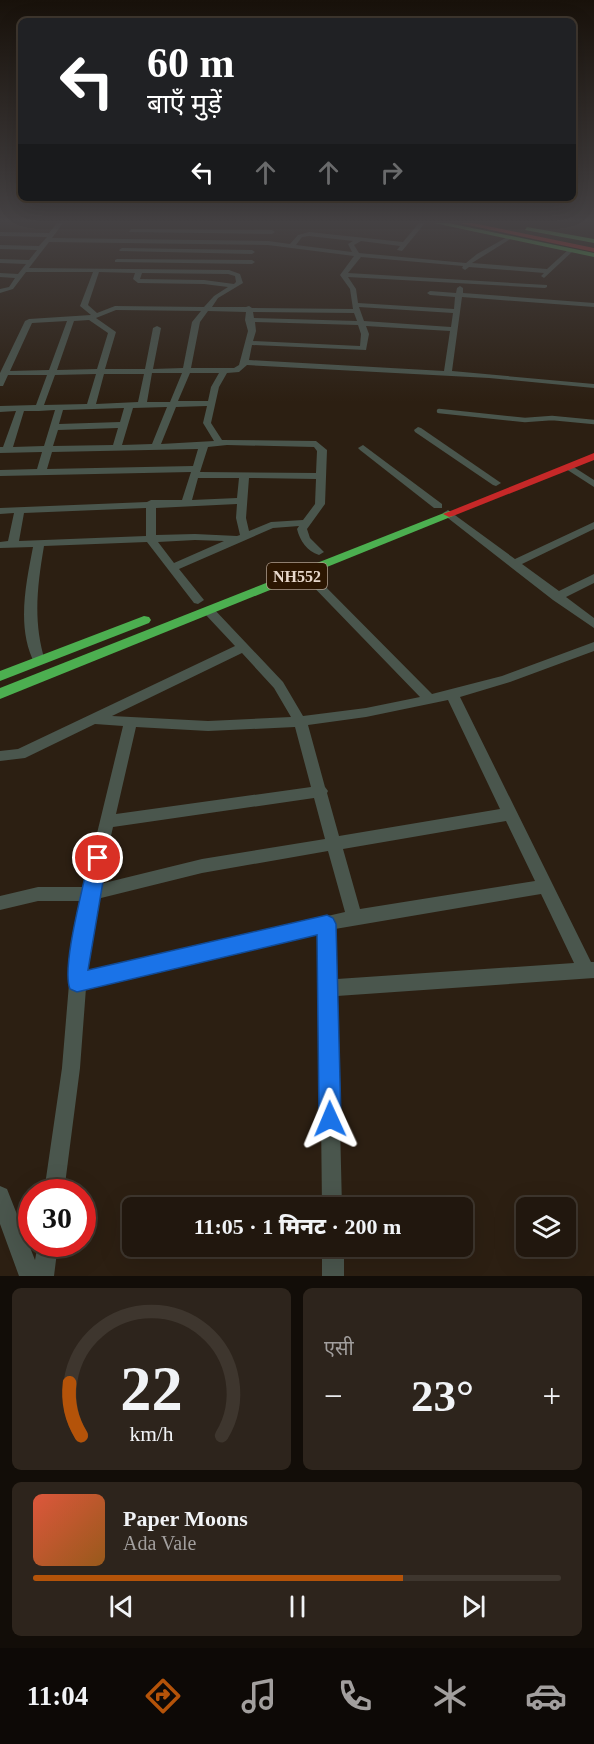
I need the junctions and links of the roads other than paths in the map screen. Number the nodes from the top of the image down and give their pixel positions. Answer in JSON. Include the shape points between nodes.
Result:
{"nodes":[{"id":1,"x":16,"y":283,"type":"edge"},
{"id":2,"x":92,"y":283,"type":"edge"},
{"id":3,"x":200,"y":283,"type":"edge"},
{"id":4,"x":239,"y":283,"type":"edge"},
{"id":5,"x":348,"y":283,"type":"edge"},
{"id":6,"x":462,"y":283,"type":"edge"},
{"id":7,"x":488,"y":283,"type":"edge"},
{"id":8,"x":544,"y":283,"type":"edge"},
{"id":9,"x":237,"y":286,"type":"junction"},
{"id":10,"x":545,"y":286,"type":"junction"},
{"id":11,"x":0,"y":291,"type":"edge"},
{"id":12,"x":430,"y":293,"type":"dead end"},
{"id":13,"x":459,"y":295,"type":"junction"},
{"id":14,"x":547,"y":301,"type":"junction"},
{"id":15,"x":594,"y":305,"type":"edge"},
{"id":16,"x":208,"y":308,"type":"junction"},
{"id":17,"x":249,"y":308,"type":"junction"},
{"id":18,"x":355,"y":308,"type":"junction"},
{"id":19,"x":457,"y":311,"type":"junction"},
{"id":20,"x":93,"y":316,"type":"junction"},
{"id":21,"x":71,"y":319,"type":"junction"},
{"id":22,"x":249,"y":320,"type":"junction"},
{"id":23,"x":360,"y":323,"type":"junction"},
{"id":24,"x":157,"y":328,"type":"dead end"},
{"id":25,"x":454,"y":329,"type":"junction"},
{"id":26,"x":249,"y":343,"type":"junction"},
{"id":27,"x":244,"y":362,"type":"junction"},
{"id":28,"x":187,"y":370,"type":"junction"},
{"id":29,"x":224,"y":370,"type":"junction"},
{"id":30,"x":147,"y":371,"type":"junction"},
{"id":31,"x":53,"y":372,"type":"junction"},
{"id":32,"x":101,"y":372,"type":"junction"},
{"id":33,"x":4,"y":373,"type":"junction"},
{"id":34,"x":448,"y":374,"type":"junction"},
{"id":35,"x":0,"y":384,"type":"edge"},
{"id":36,"x":594,"y":386,"type":"edge"},
{"id":37,"x":210,"y":403,"type":"junction"},
{"id":38,"x":175,"y":404,"type":"junction"},
{"id":39,"x":129,"y":405,"type":"junction"},
{"id":40,"x":142,"y":405,"type":"junction"},
{"id":41,"x":91,"y":406,"type":"junction"},
{"id":42,"x":60,"y":407,"type":"junction"},
{"id":43,"x":21,"y":408,"type":"junction"},
{"id":44,"x":39,"y":408,"type":"junction"},
{"id":45,"x":0,"y":409,"type":"edge"},
{"id":46,"x":439,"y":411,"type":"dead end"},
{"id":47,"x":594,"y":422,"type":"edge"},
{"id":48,"x":123,"y":425,"type":"junction"},
{"id":49,"x":55,"y":427,"type":"junction"},
{"id":50,"x":418,"y":430,"type":"dead end"},
{"id":51,"x":219,"y":442,"type":"junction"},
{"id":52,"x":204,"y":446,"type":"junction"},
{"id":53,"x":594,"y":446,"type":"edge"},
{"id":54,"x":155,"y":447,"type":"junction"},
{"id":55,"x":117,"y":448,"type":"junction"},
{"id":56,"x":363,"y":448,"type":"dead end"},
{"id":57,"x":49,"y":449,"type":"junction"},
{"id":58,"x":4,"y":450,"type":"edge"},
{"id":59,"x":594,"y":456,"type":"edge"},
{"id":60,"x":568,"y":467,"type":"junction"},
{"id":61,"x":41,"y":472,"type":"junction"},
{"id":62,"x":196,"y":472,"type":"junction"},
{"id":63,"x":0,"y":473,"type":"edge"},
{"id":64,"x":244,"y":475,"type":"junction"},
{"id":65,"x":322,"y":476,"type":"junction"},
{"id":66,"x":496,"y":483,"type":"junction"},
{"id":67,"x":594,"y":484,"type":"edge"},
{"id":68,"x":241,"y":501,"type":"junction"},
{"id":69,"x":186,"y":502,"type":"junction"},
{"id":70,"x":151,"y":503,"type":"junction"},
{"id":71,"x":443,"y":509,"type":"junction"},
{"id":72,"x":20,"y":510,"type":"junction"},
{"id":73,"x":0,"y":511,"type":"edge"},
{"id":74,"x":305,"y":523,"type":"junction"},
{"id":75,"x":594,"y":525,"type":"edge"},
{"id":76,"x":243,"y":537,"type":"junction"},
{"id":77,"x":151,"y":539,"type":"junction"},
{"id":78,"x":39,"y":543,"type":"junction"},
{"id":79,"x":13,"y":544,"type":"junction"},
{"id":80,"x":0,"y":545,"type":"edge"},
{"id":81,"x":319,"y":552,"type":"junction"},
{"id":82,"x":513,"y":564,"type":"junction"},
{"id":83,"x":172,"y":568,"type":"junction"},
{"id":84,"x":305,"y":572,"type":"junction"},
{"id":85,"x":594,"y":578,"type":"edge"},
{"id":86,"x":557,"y":597,"type":"junction"},
{"id":87,"x":198,"y":600,"type":"junction"},
{"id":88,"x":177,"y":608,"type":"dead end"},
{"id":89,"x":209,"y":611,"type":"junction"},
{"id":90,"x":156,"y":616,"type":"dead end"},
{"id":91,"x":594,"y":624,"type":"edge"},
{"id":92,"x":594,"y":646,"type":"edge"},
{"id":93,"x":244,"y":647,"type":"junction"},
{"id":94,"x":39,"y":661,"type":"junction"},
{"id":95,"x":0,"y":676,"type":"edge"},
{"id":96,"x":0,"y":694,"type":"edge"},
{"id":97,"x":453,"y":695,"type":"junction"},
{"id":98,"x":429,"y":699,"type":"junction"},
{"id":99,"x":93,"y":719,"type":"junction"},
{"id":100,"x":130,"y":722,"type":"junction"},
{"id":101,"x":300,"y":722,"type":"junction"},
{"id":102,"x":0,"y":756,"type":"edge"},
{"id":103,"x":321,"y":791,"type":"junction"},
{"id":104,"x":509,"y":814,"type":"junction"},
{"id":105,"x":106,"y":822,"type":"junction"},
{"id":106,"x":333,"y":842,"type":"junction"},
{"id":107,"x":544,"y":887,"type":"junction"},
{"id":108,"x":90,"y":894,"type":"junction"},
{"id":109,"x":0,"y":903,"type":"edge"},
{"id":110,"x":354,"y":917,"type":"junction"},
{"id":111,"x":327,"y":924,"type":"junction"},
{"id":112,"x":590,"y":970,"type":"edge"},
{"id":113,"x":77,"y":982,"type":"junction"},
{"id":114,"x":328,"y":988,"type":"junction"},
{"id":115,"x":56,"y":1179,"type":"edge"},
{"id":116,"x":332,"y":1197,"type":"edge"},
{"id":117,"x":1,"y":1203,"type":"edge"},
{"id":118,"x":46,"y":1257,"type":"edge"},
{"id":119,"x":333,"y":1257,"type":"edge"},
{"id":120,"x":30,"y":1276,"type":"edge"},
{"id":121,"x":43,"y":1276,"type":"edge"},
{"id":122,"x":333,"y":1276,"type":"edge"}],
"edges":[{"from":1,"to":11,"type":"street","via":[[9,290]]},
{"from":2,"to":20,"type":"street","via":[[84,306]]},
{"from":3,"to":9,"type":"street"},
{"from":4,"to":9,"type":"street"},
{"from":5,"to":18,"type":"street"},
{"from":6,"to":13,"type":"street"},
{"from":7,"to":10,"type":"street"},
{"from":8,"to":10,"type":"street"},
{"from":9,"to":16,"type":"street","via":[[220,294]]},
{"from":10,"to":14,"type":"street"},
{"from":12,"to":13,"type":"street"},
{"from":13,"to":14,"type":"street"},
{"from":13,"to":19,"type":"street"},
{"from":14,"to":15,"type":"street"},
{"from":16,"to":17,"type":"street"},
{"from":16,"to":20,"type":"street","via":[[115,308]]},
{"from":16,"to":28,"type":"street","via":[[196,322]]},
{"from":17,"to":18,"type":"street"},
{"from":17,"to":22,"type":"street"},
{"from":18,"to":19,"type":"street"},
{"from":18,"to":23,"type":"street"},
{"from":19,"to":25,"type":"street"},
{"from":20,"to":21,"type":"street"},
{"from":20,"to":32,"type":"street","via":[[112,332]]},
{"from":21,"to":31,"type":"street"},
{"from":21,"to":33,"type":"street","via":[[26,323]]},
{"from":22,"to":23,"type":"street"},
{"from":22,"to":26,"type":"street"},
{"from":23,"to":25,"type":"street"},
{"from":23,"to":26,"type":"street","via":[[365,334],[365,345],[360,349]]},
{"from":24,"to":30,"type":"street"},
{"from":25,"to":34,"type":"street"},
{"from":26,"to":27,"type":"street"},
{"from":27,"to":29,"type":"street","via":[[241,369]]},
{"from":27,"to":34,"type":"street"},
{"from":28,"to":29,"type":"street"},
{"from":28,"to":30,"type":"street"},
{"from":28,"to":38,"type":"street"},
{"from":29,"to":37,"type":"street"},
{"from":30,"to":32,"type":"street"},
{"from":30,"to":40,"type":"street"},
{"from":31,"to":32,"type":"street"},
{"from":31,"to":33,"type":"street"},
{"from":31,"to":44,"type":"street"},
{"from":32,"to":41,"type":"street"},
{"from":33,"to":35,"type":"street"},
{"from":34,"to":36,"type":"street"},
{"from":37,"to":38,"type":"street"},
{"from":37,"to":51,"type":"street","via":[[207,423]]},
{"from":38,"to":40,"type":"street"},
{"from":38,"to":54,"type":"street"},
{"from":39,"to":40,"type":"street"},
{"from":39,"to":41,"type":"street"},
{"from":39,"to":48,"type":"street"},
{"from":41,"to":42,"type":"street"},
{"from":42,"to":44,"type":"street"},
{"from":42,"to":49,"type":"street"},
{"from":43,"to":44,"type":"street"},
{"from":43,"to":45,"type":"street"},
{"from":43,"to":58,"type":"street"},
{"from":46,"to":47,"type":"lane"},
{"from":48,"to":49,"type":"street"},
{"from":48,"to":55,"type":"street"},
{"from":49,"to":57,"type":"street"},
{"from":50,"to":66,"type":"street"},
{"from":51,"to":52,"type":"street"},
{"from":51,"to":65,"type":"street","via":[[316,444],[322,450]]},
{"from":52,"to":54,"type":"street"},
{"from":52,"to":62,"type":"street"},
{"from":53,"to":66,"type":"main road","number":"NH552"},
{"from":54,"to":55,"type":"street"},
{"from":55,"to":57,"type":"street"},
{"from":56,"to":71,"type":"street"},
{"from":57,"to":58,"type":"street"},
{"from":57,"to":61,"type":"street"},
{"from":59,"to":60,"type":"main road","number":"NH552"},
{"from":60,"to":67,"type":"street"},
{"from":60,"to":71,"type":"main road","number":"NH552"},
{"from":61,"to":62,"type":"street"},
{"from":61,"to":63,"type":"street"},
{"from":62,"to":64,"type":"street"},
{"from":62,"to":69,"type":"street"},
{"from":64,"to":65,"type":"street"},
{"from":64,"to":68,"type":"street"},
{"from":65,"to":74,"type":"street","via":[[320,504]]},
{"from":66,"to":71,"type":"main road","number":"NH552"},
{"from":68,"to":69,"type":"street"},
{"from":68,"to":76,"type":"street"},
{"from":69,"to":70,"type":"street"},
{"from":70,"to":72,"type":"street"},
{"from":70,"to":77,"type":"street"},
{"from":71,"to":81,"type":"main road","number":"NH552"},
{"from":71,"to":82,"type":"street"},
{"from":71,"to":84,"type":"main road","number":"NH552"},
{"from":72,"to":73,"type":"street"},
{"from":72,"to":79,"type":"street"},
{"from":74,"to":76,"type":"street","via":[[271,525]]},
{"from":74,"to":81,"type":"street","via":[[302,534]]},
{"from":75,"to":82,"type":"street"},
{"from":76,"to":77,"type":"street"},
{"from":76,"to":83,"type":"street"},
{"from":77,"to":78,"type":"street"},
{"from":77,"to":83,"type":"street"},
{"from":78,"to":79,"type":"street"},
{"from":78,"to":94,"type":"street","via":[[28,615],[30,637]]},
{"from":79,"to":80,"type":"street"},
{"from":81,"to":87,"type":"main road","number":"NH552"},
{"from":82,"to":86,"type":"street"},
{"from":83,"to":87,"type":"street"},
{"from":84,"to":89,"type":"main road","number":"NH552"},
{"from":84,"to":98,"type":"street"},
{"from":85,"to":86,"type":"street"},
{"from":86,"to":91,"type":"street"},
{"from":87,"to":88,"type":"main road","number":"NH552"},
{"from":89,"to":93,"type":"street"},
{"from":89,"to":96,"type":"main road","number":"NH552"},
{"from":90,"to":94,"type":"main road"},
{"from":92,"to":97,"type":"street"},
{"from":93,"to":99,"type":"street"},
{"from":93,"to":101,"type":"street","via":[[279,685]]},
{"from":94,"to":95,"type":"main road"},
{"from":97,"to":98,"type":"street"},
{"from":97,"to":104,"type":"street"},
{"from":98,"to":101,"type":"street"},
{"from":99,"to":100,"type":"street"},
{"from":99,"to":102,"type":"street","via":[[20,754]]},
{"from":100,"to":101,"type":"street","via":[[223,726]]},
{"from":100,"to":105,"type":"street"},
{"from":101,"to":103,"type":"street"},
{"from":103,"to":105,"type":"street"},
{"from":103,"to":106,"type":"street"},
{"from":104,"to":106,"type":"street"},
{"from":104,"to":107,"type":"street"},
{"from":105,"to":108,"type":"street"},
{"from":106,"to":108,"type":"street","via":[[202,866]]},
{"from":106,"to":110,"type":"street"},
{"from":107,"to":110,"type":"street"},
{"from":107,"to":112,"type":"street"},
{"from":108,"to":109,"type":"street","via":[[38,894]]},
{"from":108,"to":113,"type":"street"},
{"from":110,"to":111,"type":"street"},
{"from":111,"to":113,"type":"street"},
{"from":111,"to":114,"type":"street"},
{"from":112,"to":114,"type":"street"},
{"from":113,"to":115,"type":"street"},
{"from":114,"to":116,"type":"street"},
{"from":117,"to":120,"type":"street"},
{"from":118,"to":121,"type":"street"},
{"from":119,"to":122,"type":"street"}]}
